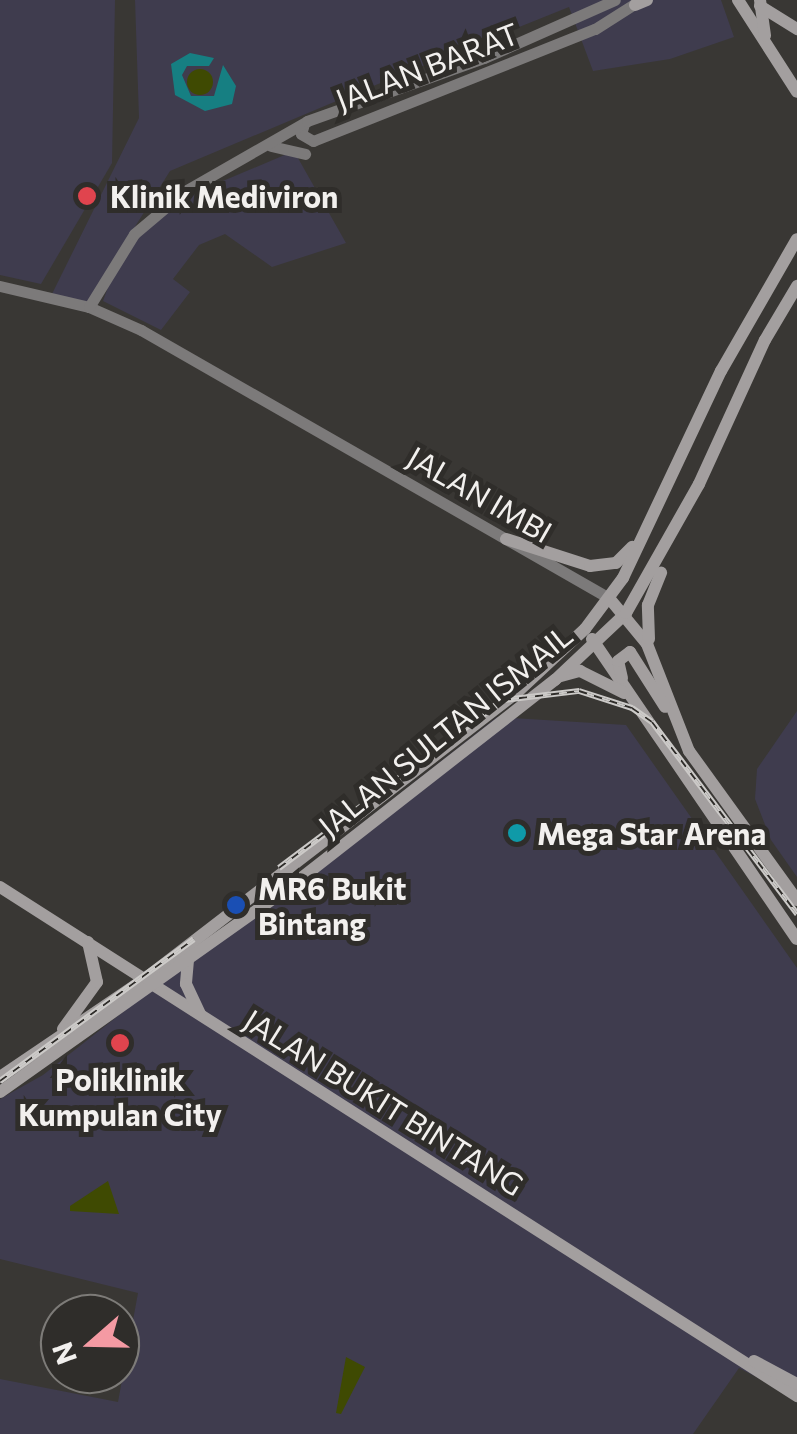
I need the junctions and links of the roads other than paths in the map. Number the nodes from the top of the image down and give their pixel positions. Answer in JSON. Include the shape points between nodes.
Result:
{"nodes":[{"id":1,"x":614,"y":0,"type":"edge"},
{"id":2,"x":738,"y":0,"type":"edge"},
{"id":3,"x":758,"y":0,"type":"edge"},
{"id":4,"x":641,"y":2,"type":"edge"},
{"id":5,"x":797,"y":29,"type":"edge"},
{"id":6,"x":776,"y":66,"type":"junction"},
{"id":7,"x":797,"y":92,"type":"edge"},
{"id":8,"x":307,"y":121,"type":"junction"},
{"id":9,"x":266,"y":147,"type":"junction"},
{"id":10,"x":305,"y":154,"type":"dead end"},
{"id":11,"x":797,"y":239,"type":"edge"},
{"id":12,"x":0,"y":286,"type":"edge"},
{"id":13,"x":797,"y":286,"type":"edge"},
{"id":14,"x":89,"y":307,"type":"junction"},
{"id":15,"x":699,"y":484,"type":"junction"},
{"id":16,"x":666,"y":496,"type":"junction"},
{"id":17,"x":657,"y":513,"type":"junction"},
{"id":18,"x":506,"y":539,"type":"junction"},
{"id":19,"x":610,"y":598,"type":"junction"},
{"id":20,"x":626,"y":613,"type":"junction"},
{"id":21,"x":585,"y":629,"type":"junction"},
{"id":22,"x":594,"y":642,"type":"junction"},
{"id":23,"x":654,"y":660,"type":"junction"},
{"id":24,"x":555,"y":680,"type":"junction"},
{"id":25,"x":626,"y":694,"type":"junction"},
{"id":26,"x":674,"y":724,"type":"junction"},
{"id":27,"x":0,"y":888,"type":"edge"},
{"id":28,"x":797,"y":900,"type":"edge"},
{"id":29,"x":87,"y":940,"type":"junction"},
{"id":30,"x":797,"y":940,"type":"edge"},
{"id":31,"x":188,"y":960,"type":"junction"},
{"id":32,"x":151,"y":982,"type":"junction"},
{"id":33,"x":204,"y":1019,"type":"junction"},
{"id":34,"x":58,"y":1037,"type":"junction"},
{"id":35,"x":0,"y":1077,"type":"edge"},
{"id":36,"x":0,"y":1092,"type":"edge"},
{"id":37,"x":742,"y":1359,"type":"junction"},
{"id":38,"x":797,"y":1384,"type":"edge"},
{"id":39,"x":797,"y":1396,"type":"edge"}],
"edges":[{"from":1,"to":8,"type":"street","name":"JALAN BARAT","via":[[484,58]]},
{"from":2,"to":6,"type":"main road"},
{"from":3,"to":5,"type":"main road","via":[[775,21]]},
{"from":3,"to":6,"type":"main road"},
{"from":4,"to":8,"type":"street","name":"JALAN BARAT","via":[[595,29],[313,140],[301,134]]},
{"from":6,"to":7,"type":"main road"},
{"from":8,"to":9,"type":"street","name":"JALAN BARAT"},
{"from":9,"to":10,"type":"street"},
{"from":9,"to":14,"type":"street","name":"JALAN BARAT","via":[[156,212],[124,246]]},
{"from":11,"to":16,"type":"main road","via":[[721,371]]},
{"from":12,"to":14,"type":"street","name":"JALAN IMBI"},
{"from":13,"to":15,"type":"main road","via":[[764,340]]},
{"from":14,"to":18,"type":"street","name":"JALAN IMBI","via":[[274,403]]},
{"from":15,"to":16,"type":"main road","via":[[687,490],[653,543]]},
{"from":15,"to":20,"type":"main road","name":"JALAN SULTAN ISMAIL"},
{"from":15,"to":23,"type":"main road","via":[[700,498],[648,605]]},
{"from":16,"to":17,"type":"main road"},
{"from":17,"to":18,"type":"main road","via":[[623,559],[610,566],[590,566]]},
{"from":17,"to":19,"type":"main road","name":"JALAN SULTAN ISMAIL"},
{"from":18,"to":19,"type":"street","name":"JALAN IMBI"},
{"from":19,"to":20,"type":"main road","name":"JALAN IMBI"},
{"from":19,"to":21,"type":"main road","name":"JALAN SULTAN ISMAIL"},
{"from":20,"to":21,"type":"main road"},
{"from":20,"to":22,"type":"main road","name":"JALAN SULTAN ISMAIL"},
{"from":20,"to":23,"type":"main road","name":"JALAN IMBI"},
{"from":21,"to":22,"type":"main road"},
{"from":21,"to":32,"type":"main road","name":"JALAN SULTAN ISMAIL","via":[[514,695]]},
{"from":22,"to":24,"type":"main road","name":"JALAN SULTAN ISMAIL"},
{"from":22,"to":25,"type":"main road"},
{"from":23,"to":26,"type":"main road","name":"JALAN IMBI"},
{"from":24,"to":25,"type":"main road","via":[[580,671]]},
{"from":24,"to":31,"type":"main road","name":"JALAN SULTAN ISMAIL"},
{"from":25,"to":26,"type":"main road","via":[[618,661],[630,652]]},
{"from":25,"to":30,"type":"main road"},
{"from":26,"to":28,"type":"main road","name":"JALAN IMBI"},
{"from":27,"to":29,"type":"main road","name":"JALAN BUKIT BINTANG"},
{"from":29,"to":32,"type":"main road","name":"JALAN BUKIT BINTANG"},
{"from":29,"to":34,"type":"main road","via":[[97,982]]},
{"from":31,"to":32,"type":"main road","name":"JALAN SULTAN ISMAIL"},
{"from":31,"to":33,"type":"main road","via":[[186,984]]},
{"from":32,"to":33,"type":"main road","name":"JALAN BUKIT BINTANG"},
{"from":32,"to":34,"type":"main road","name":"JALAN SULTAN ISMAIL"},
{"from":32,"to":36,"type":"main road","name":"JALAN SULTAN ISMAIL"},
{"from":33,"to":37,"type":"main road","name":"JALAN BUKIT BINTANG"},
{"from":34,"to":35,"type":"main road","name":"JALAN SULTAN ISMAIL"},
{"from":37,"to":38,"type":"main road"},
{"from":37,"to":39,"type":"main road"}]}
